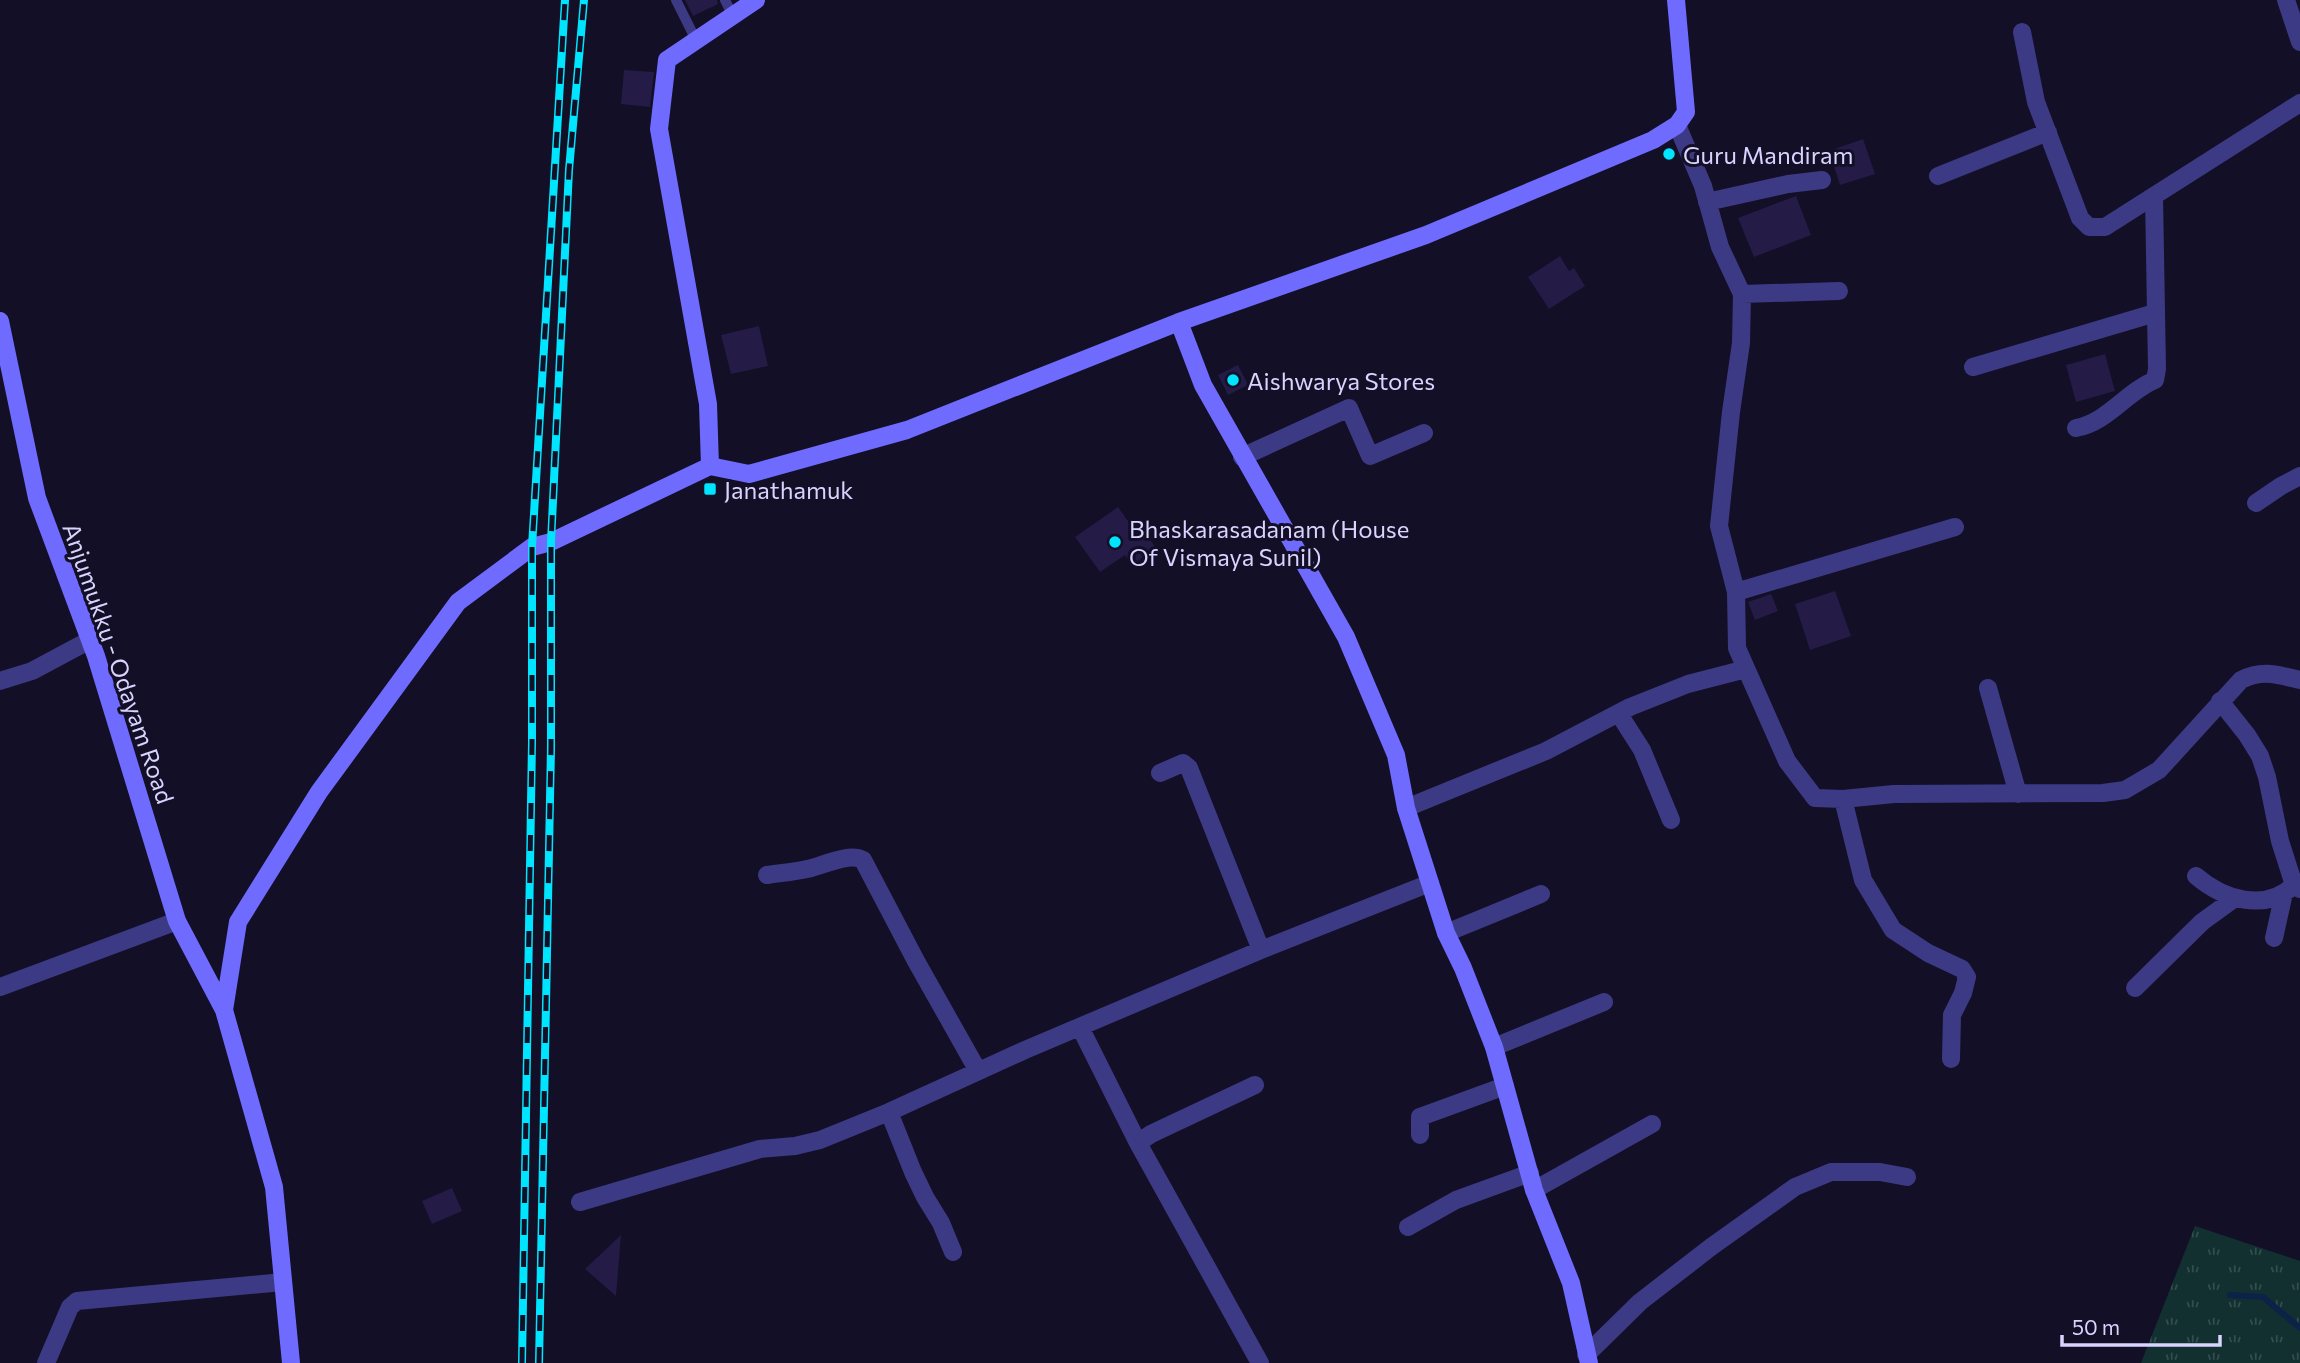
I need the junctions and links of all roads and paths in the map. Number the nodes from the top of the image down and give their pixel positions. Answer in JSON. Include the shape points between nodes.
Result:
{"nodes":[{"id":1,"x":676,"y":0,"type":"edge"},
{"id":2,"x":756,"y":0,"type":"edge"},
{"id":3,"x":1676,"y":0,"type":"edge"},
{"id":4,"x":2286,"y":0,"type":"edge"},
{"id":5,"x":729,"y":8,"type":"edge"},
{"id":6,"x":2022,"y":33,"type":"dead end"},
{"id":7,"x":696,"y":40,"type":"junction"},
{"id":8,"x":2300,"y":42,"type":"edge"},
{"id":9,"x":2300,"y":103,"type":"edge"},
{"id":10,"x":1677,"y":125,"type":"junction"},
{"id":11,"x":2048,"y":132,"type":"junction"},
{"id":12,"x":1938,"y":176,"type":"dead end"},
{"id":13,"x":1822,"y":180,"type":"dead end"},
{"id":14,"x":2154,"y":196,"type":"junction"},
{"id":15,"x":1707,"y":202,"type":"junction"},
{"id":16,"x":1839,"y":291,"type":"dead end"},
{"id":17,"x":1742,"y":294,"type":"junction"},
{"id":18,"x":2155,"y":313,"type":"junction"},
{"id":19,"x":0,"y":321,"type":"edge"},
{"id":20,"x":1179,"y":322,"type":"junction"},
{"id":21,"x":1973,"y":367,"type":"dead end"},
{"id":22,"x":2076,"y":428,"type":"dead end"},
{"id":23,"x":1424,"y":433,"type":"dead end"},
{"id":24,"x":1242,"y":457,"type":"junction"},
{"id":25,"x":710,"y":466,"type":"junction"},
{"id":26,"x":2300,"y":476,"type":"edge"},
{"id":27,"x":2256,"y":503,"type":"dead end"},
{"id":28,"x":1955,"y":527,"type":"dead end"},
{"id":29,"x":1736,"y":592,"type":"junction"},
{"id":30,"x":90,"y":640,"type":"junction"},
{"id":31,"x":1746,"y":669,"type":"junction"},
{"id":32,"x":2300,"y":680,"type":"edge"},
{"id":33,"x":0,"y":681,"type":"edge"},
{"id":34,"x":1988,"y":688,"type":"dead end"},
{"id":35,"x":2220,"y":701,"type":"junction"},
{"id":36,"x":1619,"y":714,"type":"junction"},
{"id":37,"x":1160,"y":773,"type":"dead end"},
{"id":38,"x":2018,"y":794,"type":"junction"},
{"id":39,"x":1843,"y":799,"type":"junction"},
{"id":40,"x":1406,"y":808,"type":"junction"},
{"id":41,"x":1671,"y":820,"type":"dead end"},
{"id":42,"x":767,"y":875,"type":"dead end"},
{"id":43,"x":2196,"y":876,"type":"dead end"},
{"id":44,"x":1430,"y":883,"type":"junction"},
{"id":45,"x":2293,"y":889,"type":"edge"},
{"id":46,"x":1541,"y":894,"type":"dead end"},
{"id":47,"x":2235,"y":898,"type":"junction"},
{"id":48,"x":177,"y":921,"type":"junction"},
{"id":49,"x":1446,"y":933,"type":"junction"},
{"id":50,"x":2274,"y":939,"type":"dead end"},
{"id":51,"x":1261,"y":950,"type":"junction"},
{"id":52,"x":0,"y":987,"type":"edge"},
{"id":53,"x":2135,"y":988,"type":"dead end"},
{"id":54,"x":1604,"y":1002,"type":"dead end"},
{"id":55,"x":224,"y":1010,"type":"junction"},
{"id":56,"x":1080,"y":1027,"type":"junction"},
{"id":57,"x":1494,"y":1047,"type":"junction"},
{"id":58,"x":1951,"y":1059,"type":"dead end"},
{"id":59,"x":978,"y":1071,"type":"junction"},
{"id":60,"x":1255,"y":1086,"type":"dead end"},
{"id":61,"x":1504,"y":1086,"type":"junction"},
{"id":62,"x":889,"y":1112,"type":"junction"},
{"id":63,"x":1653,"y":1124,"type":"dead end"},
{"id":64,"x":1420,"y":1135,"type":"dead end"},
{"id":65,"x":1138,"y":1143,"type":"junction"},
{"id":66,"x":1907,"y":1177,"type":"dead end"},
{"id":67,"x":1532,"y":1182,"type":"junction"},
{"id":68,"x":580,"y":1202,"type":"dead end"},
{"id":69,"x":1408,"y":1227,"type":"dead end"},
{"id":70,"x":953,"y":1252,"type":"dead end"},
{"id":71,"x":283,"y":1282,"type":"junction"},
{"id":72,"x":1587,"y":1359,"type":"edge"},
{"id":73,"x":46,"y":1363,"type":"edge"},
{"id":74,"x":290,"y":1363,"type":"edge"},
{"id":75,"x":1260,"y":1363,"type":"edge"}],
"edges":[{"from":1,"to":7,"type":"lane"},
{"from":2,"to":5,"type":"main road"},
{"from":3,"to":10,"type":"main road","via":[[1686,112]]},
{"from":4,"to":8,"type":"street"},
{"from":5,"to":7,"type":"main road"},
{"from":6,"to":11,"type":"street","via":[[2036,102]]},
{"from":7,"to":25,"type":"main road","via":[[667,60],[659,129],[708,404]]},
{"from":9,"to":14,"type":"street"},
{"from":10,"to":15,"type":"street"},
{"from":10,"to":20,"type":"main road","via":[[1653,140],[1426,234]]},
{"from":11,"to":12,"type":"street"},
{"from":11,"to":14,"type":"street","via":[[2080,218],[2089,227],[2105,227]]},
{"from":13,"to":15,"type":"street"},
{"from":14,"to":18,"type":"street"},
{"from":15,"to":17,"type":"street","via":[[1720,247]]},
{"from":16,"to":17,"type":"street"},
{"from":17,"to":29,"type":"street","via":[[1741,343],[1720,526]]},
{"from":18,"to":21,"type":"street"},
{"from":18,"to":22,"type":"street","via":[[2155,380],[2105,416]]},
{"from":19,"to":30,"type":"main road","name":"Anjumukku - Odayam Road","via":[[37,498]]},
{"from":20,"to":24,"type":"main road","via":[[1203,385]]},
{"from":20,"to":25,"type":"main road","via":[[907,430],[749,474]]},
{"from":23,"to":24,"type":"street","via":[[1370,456],[1349,408]]},
{"from":24,"to":40,"type":"main road","via":[[1346,637],[1396,755]]},
{"from":25,"to":55,"type":"main road","via":[[532,547],[458,602],[320,792],[239,922]]},
{"from":26,"to":27,"type":"street"},
{"from":28,"to":29,"type":"street"},
{"from":29,"to":31,"type":"street","via":[[1737,648]]},
{"from":30,"to":33,"type":"street","via":[[32,671]]},
{"from":30,"to":48,"type":"main road","name":"Anjumukku - Odayam Road"},
{"from":31,"to":36,"type":"street","via":[[1688,684]]},
{"from":31,"to":39,"type":"street","via":[[1787,761],[1815,798]]},
{"from":32,"to":35,"type":"street","via":[[2269,672],[2256,674],[2241,680]]},
{"from":34,"to":38,"type":"street"},
{"from":35,"to":38,"type":"street","via":[[2159,770],[2132,787],[2103,793]]},
{"from":35,"to":45,"type":"street","via":[[2260,756]]},
{"from":36,"to":40,"type":"street","via":[[1546,751]]},
{"from":36,"to":41,"type":"street","via":[[1642,750]]},
{"from":37,"to":51,"type":"street","via":[[1182,763],[1189,768]]},
{"from":38,"to":39,"type":"street","via":[[1894,794]]},
{"from":39,"to":58,"type":"street","via":[[1863,880],[1893,930],[1962,969],[1967,977],[1952,1015]]},
{"from":40,"to":44,"type":"main road"},
{"from":42,"to":59,"type":"street","via":[[849,858],[863,860]]},
{"from":43,"to":47,"type":"street"},
{"from":44,"to":49,"type":"main road"},
{"from":44,"to":51,"type":"street"},
{"from":45,"to":47,"type":"street","via":[[2268,900]]},
{"from":45,"to":50,"type":"street"},
{"from":46,"to":49,"type":"street"},
{"from":47,"to":53,"type":"street","via":[[2202,922]]},
{"from":48,"to":52,"type":"street"},
{"from":48,"to":55,"type":"main road","name":"Anjumukku - Odayam Road"},
{"from":49,"to":57,"type":"main road"},
{"from":51,"to":56,"type":"street"},
{"from":54,"to":57,"type":"street"},
{"from":55,"to":71,"type":"main road","via":[[274,1187]]},
{"from":56,"to":59,"type":"street"},
{"from":56,"to":65,"type":"street"},
{"from":57,"to":61,"type":"main road"},
{"from":59,"to":62,"type":"street"},
{"from":60,"to":65,"type":"street"},
{"from":61,"to":64,"type":"street","via":[[1420,1117]]},
{"from":61,"to":67,"type":"main road"},
{"from":62,"to":68,"type":"street","via":[[821,1140],[760,1149]]},
{"from":62,"to":70,"type":"street"},
{"from":63,"to":67,"type":"street"},
{"from":65,"to":75,"type":"street"},
{"from":66,"to":72,"type":"street","via":[[1831,1172],[1795,1187],[1640,1302]]},
{"from":67,"to":69,"type":"street","via":[[1456,1200]]},
{"from":67,"to":72,"type":"main road","via":[[1571,1283]]},
{"from":71,"to":73,"type":"street","via":[[77,1301],[69,1307]]},
{"from":71,"to":74,"type":"main road"}]}
